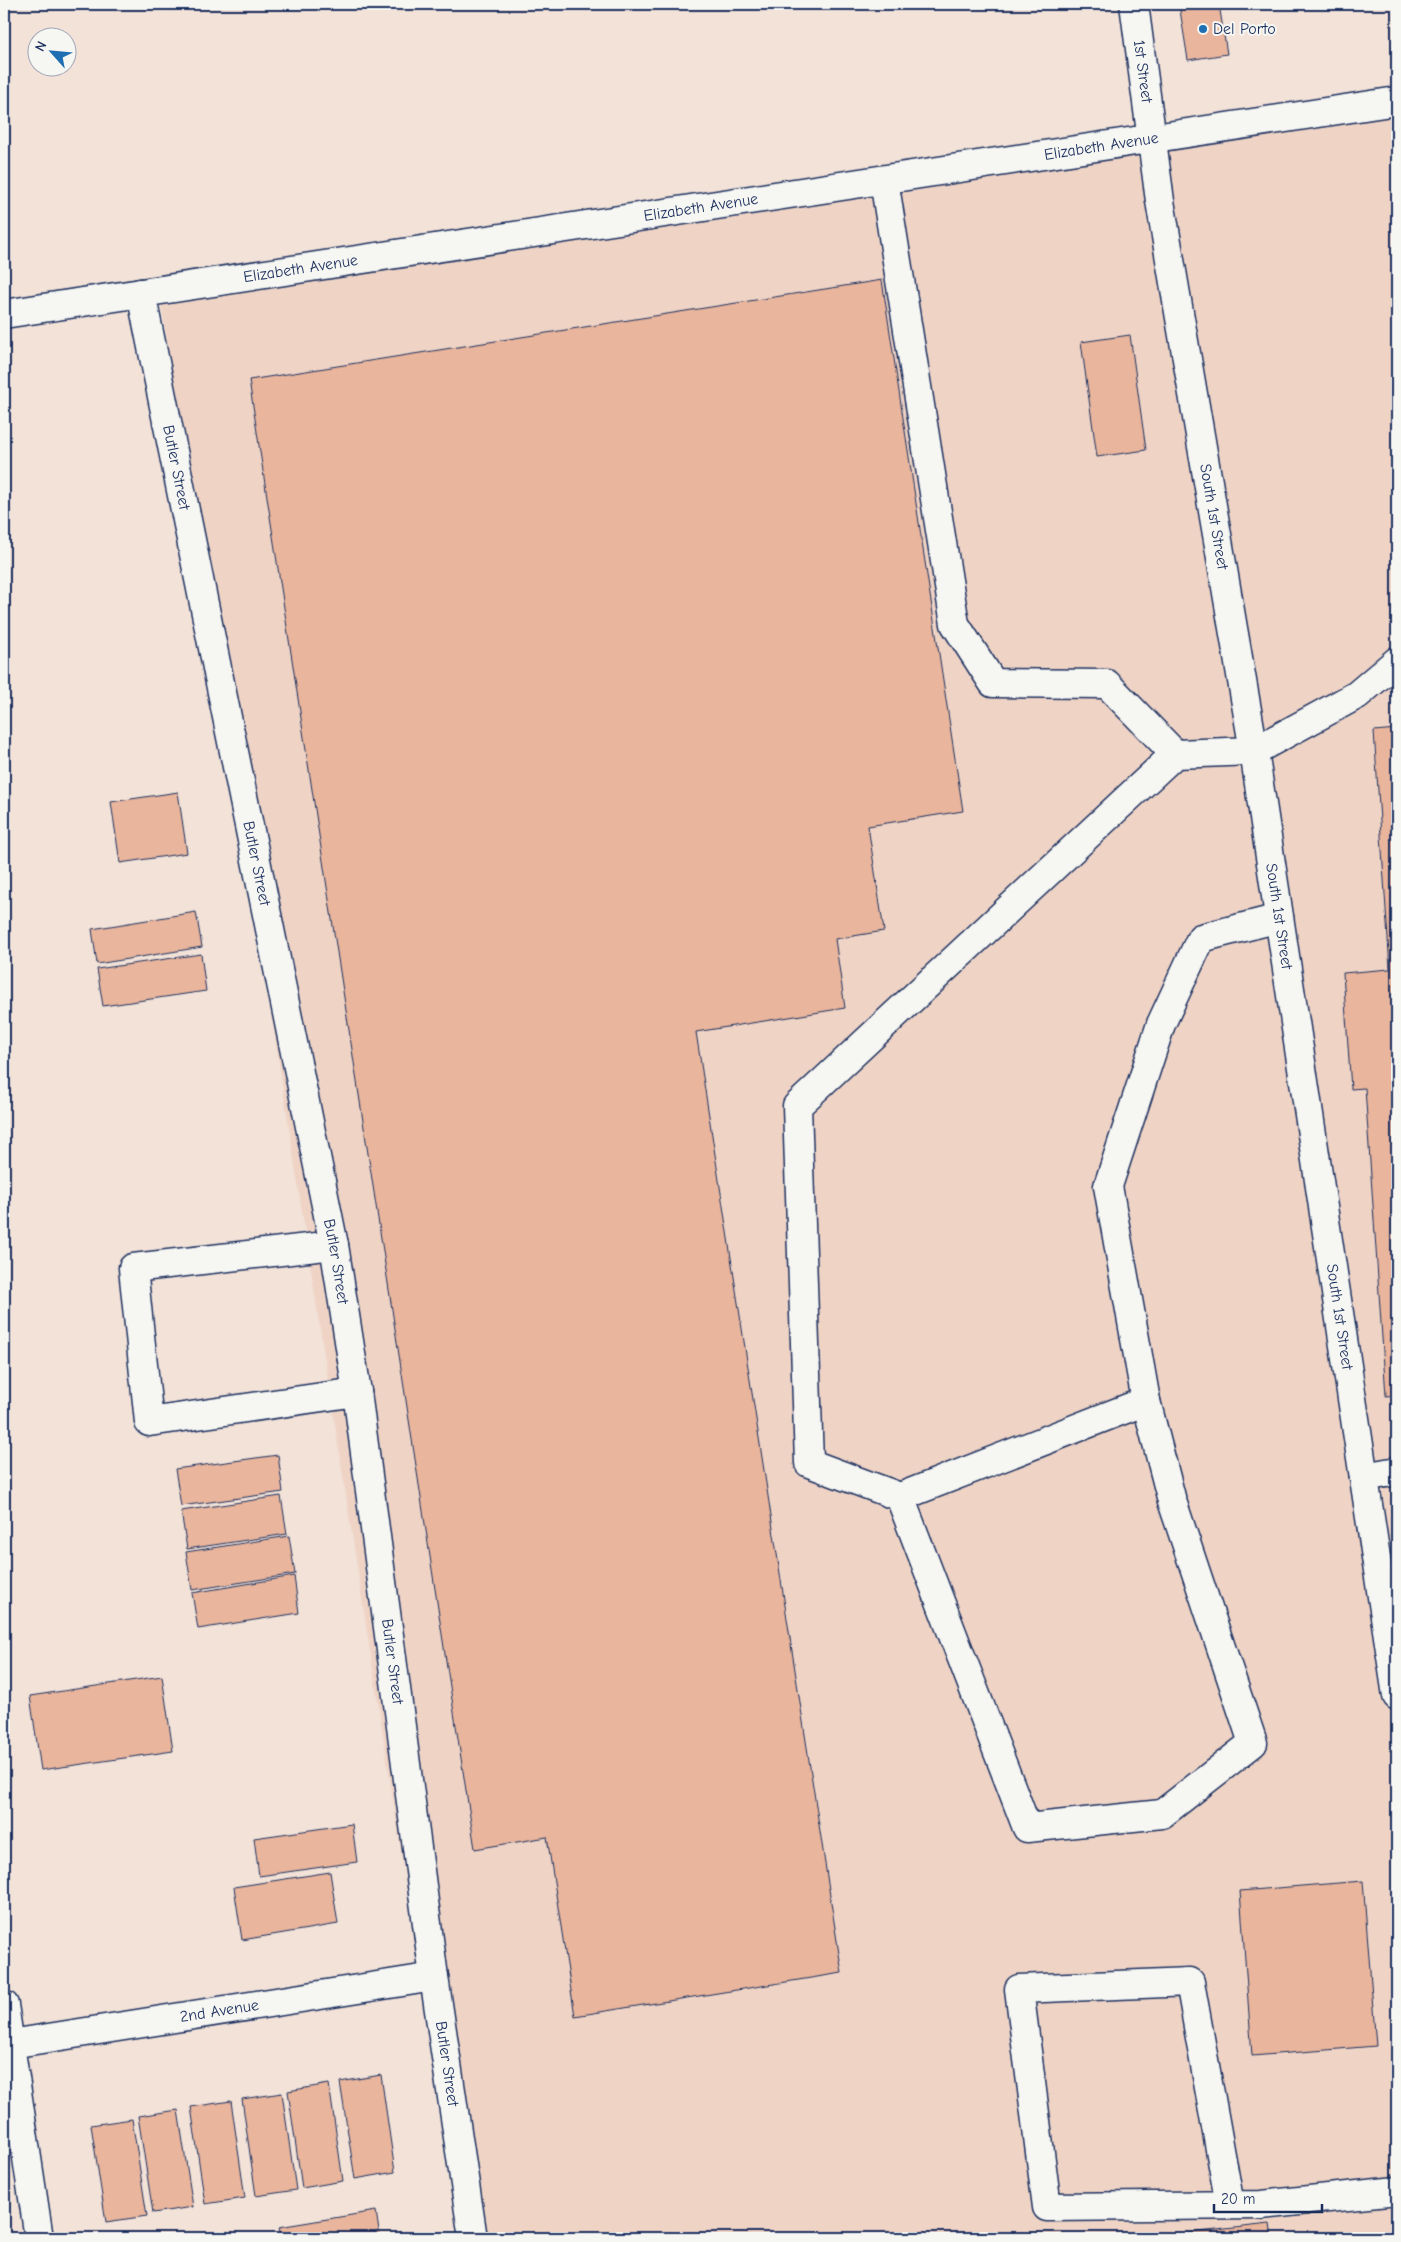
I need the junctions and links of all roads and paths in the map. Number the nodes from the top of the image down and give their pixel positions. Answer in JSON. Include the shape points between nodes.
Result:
{"nodes":[{"id":1,"x":1134,"y":4,"type":"edge"},
{"id":2,"x":1397,"y":101,"type":"edge"},
{"id":3,"x":1153,"y":138,"type":"junction"},
{"id":4,"x":884,"y":180,"type":"junction"},
{"id":5,"x":141,"y":293,"type":"junction"},
{"id":6,"x":4,"y":314,"type":"edge"},
{"id":7,"x":1397,"y":661,"type":"edge"},
{"id":8,"x":1254,"y":751,"type":"junction"},
{"id":9,"x":1175,"y":754,"type":"junction"},
{"id":10,"x":1279,"y":918,"type":"junction"},
{"id":11,"x":334,"y":1245,"type":"junction"},
{"id":12,"x":357,"y":1392,"type":"junction"},
{"id":13,"x":1146,"y":1401,"type":"junction"},
{"id":14,"x":1397,"y":1471,"type":"edge"},
{"id":15,"x":1364,"y":1478,"type":"junction"},
{"id":16,"x":900,"y":1497,"type":"junction"},
{"id":17,"x":1397,"y":1696,"type":"edge"},
{"id":18,"x":434,"y":1977,"type":"junction"},
{"id":19,"x":4,"y":2005,"type":"edge"},
{"id":20,"x":7,"y":2045,"type":"edge"},
{"id":21,"x":1397,"y":2191,"type":"edge"},
{"id":22,"x":1230,"y":2205,"type":"junction"},
{"id":23,"x":39,"y":2238,"type":"edge"},
{"id":24,"x":474,"y":2238,"type":"edge"}],
"edges":[{"from":1,"to":3,"type":"street","name":"1st Street"},
{"from":2,"to":3,"type":"street","name":"Elizabeth Avenue"},
{"from":3,"to":4,"type":"street","name":"Elizabeth Avenue"},
{"from":3,"to":8,"type":"street","name":"South 1st Street","via":[[1161,211]]},
{"from":4,"to":5,"type":"street","name":"Elizabeth Avenue"},
{"from":4,"to":9,"type":"street","via":[[955,624],[993,683],[1107,684]]},
{"from":5,"to":6,"type":"street","name":"Elizabeth Avenue"},
{"from":5,"to":11,"type":"street","name":"Butler Street"},
{"from":7,"to":8,"type":"street","via":[[1357,695]]},
{"from":8,"to":9,"type":"street"},
{"from":8,"to":10,"type":"street","name":"South 1st Street"},
{"from":9,"to":16,"type":"street","via":[[797,1106],[809,1463]]},
{"from":10,"to":13,"type":"street","via":[[1201,938],[1162,1024],[1108,1186]]},
{"from":10,"to":15,"type":"street","name":"South 1st Street"},
{"from":11,"to":12,"type":"street","name":"Butler Street"},
{"from":11,"to":12,"type":"street","via":[[133,1268],[148,1422]]},
{"from":12,"to":18,"type":"street","name":"Butler Street"},
{"from":13,"to":16,"type":"street"},
{"from":13,"to":16,"type":"street","via":[[1172,1500],[1253,1743],[1162,1814],[1027,1828]]},
{"from":14,"to":15,"type":"street"},
{"from":15,"to":17,"type":"street","name":"South 1st Street"},
{"from":18,"to":20,"type":"street","name":"2nd Avenue"},
{"from":18,"to":24,"type":"street","name":"Butler Street"},
{"from":19,"to":20,"type":"street"},
{"from":20,"to":23,"type":"street"},
{"from":21,"to":22,"type":"street","via":[[1261,2205]]},
{"from":22,"to":22,"type":"street","via":[[1190,1982],[1020,1989],[1047,2207]]}]}
